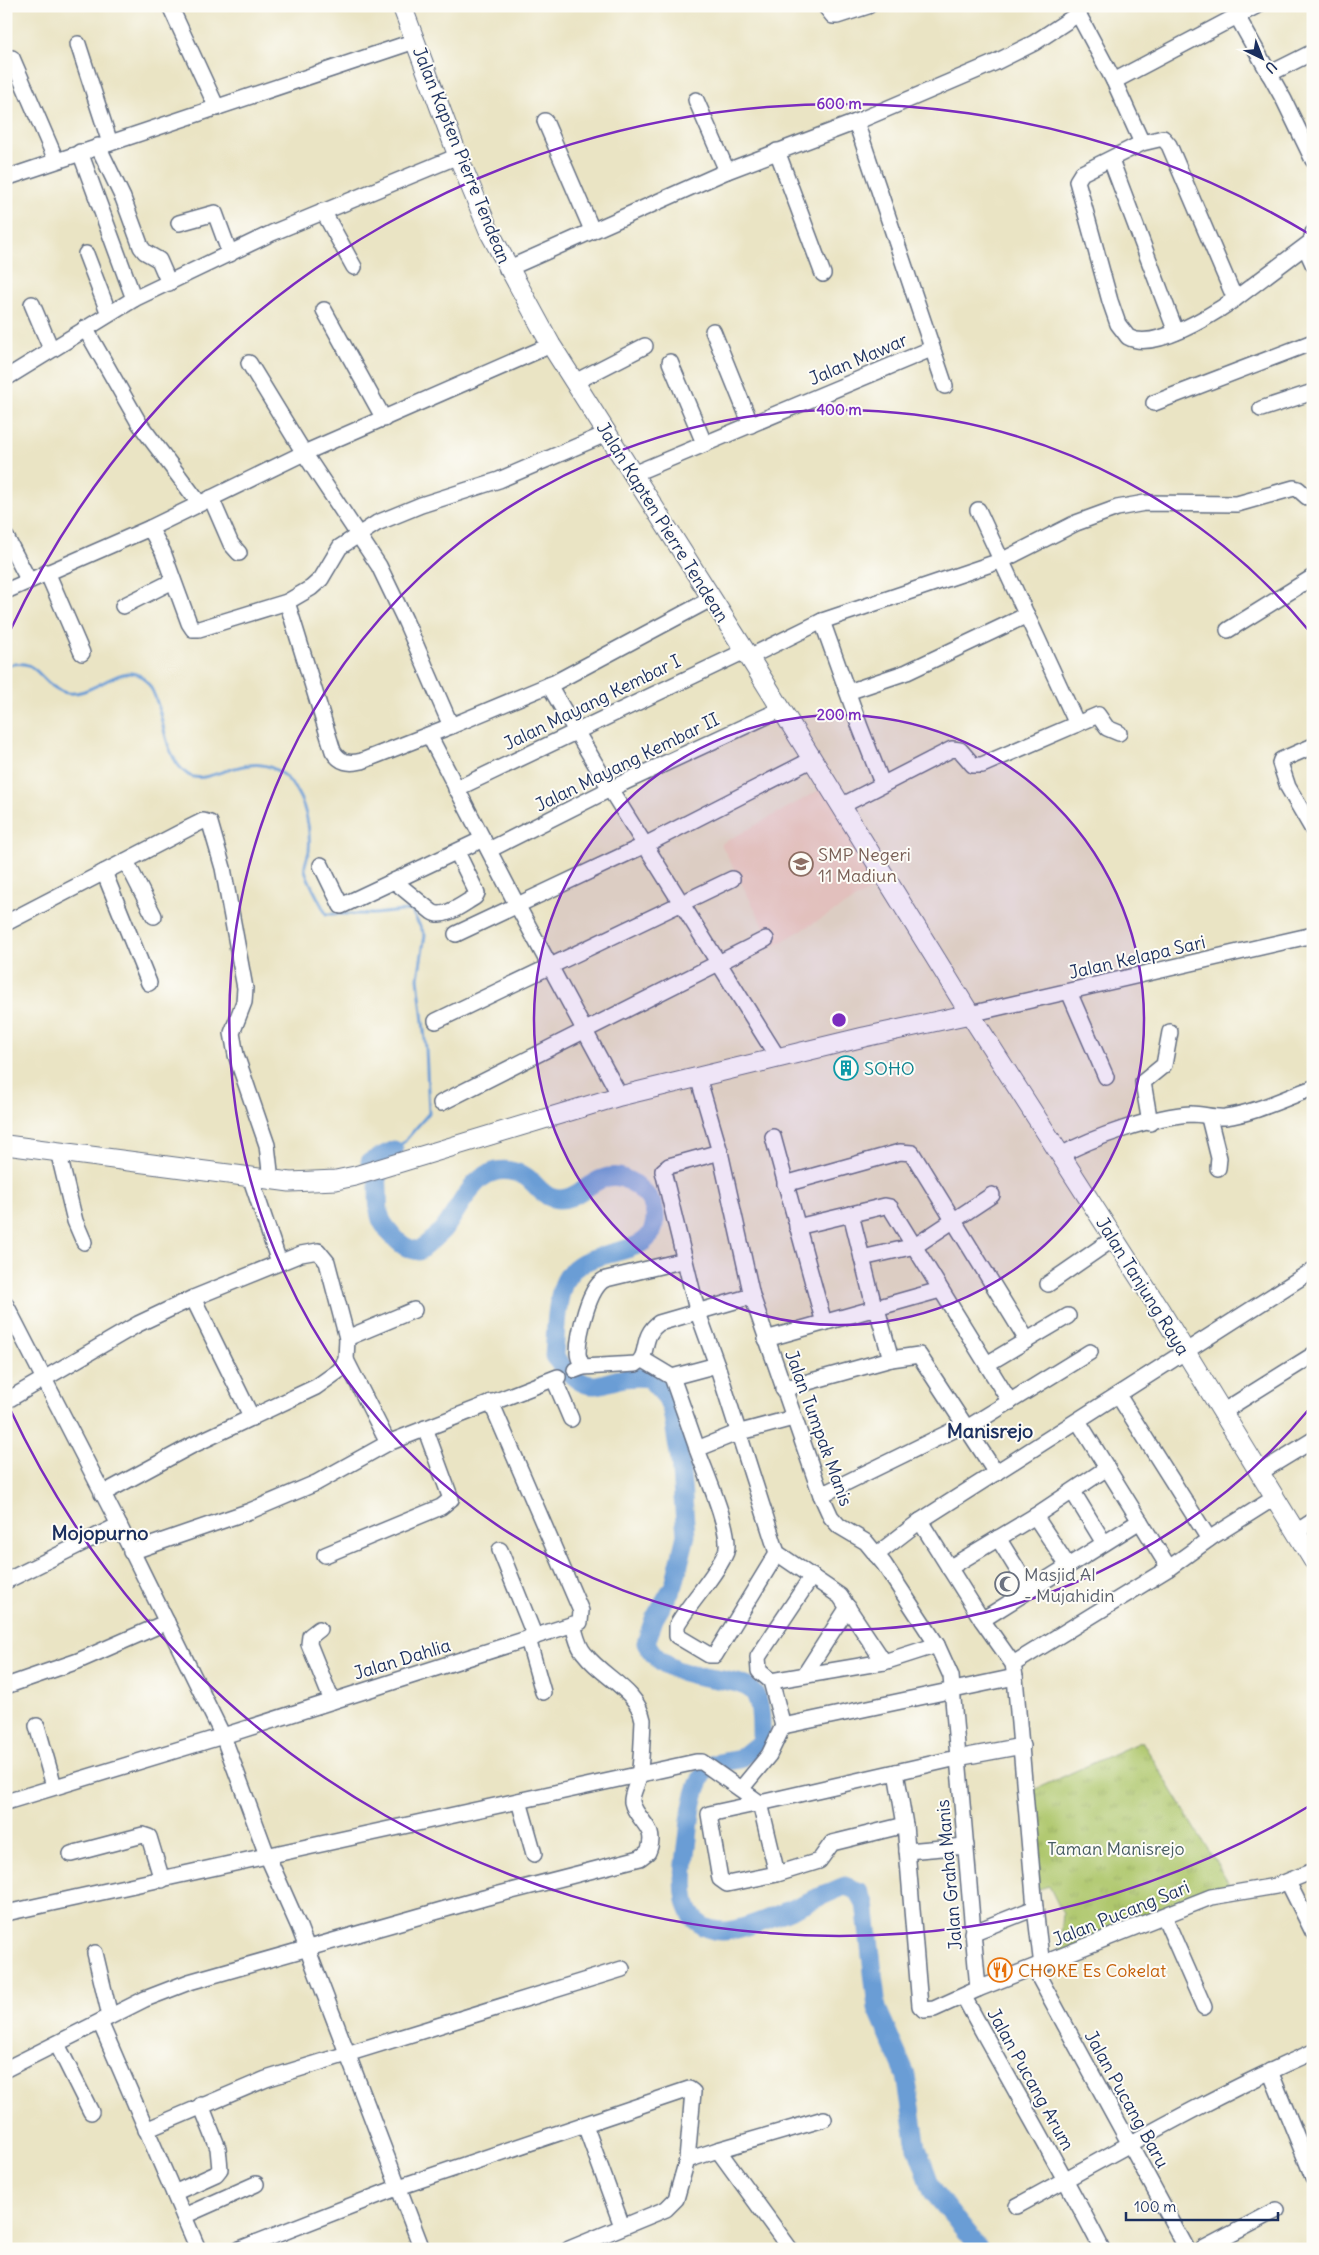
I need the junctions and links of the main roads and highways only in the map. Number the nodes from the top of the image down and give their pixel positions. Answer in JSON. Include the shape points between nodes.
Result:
{"nodes":[{"id":1,"x":402,"y":6,"type":"edge"},
{"id":2,"x":970,"y":1014,"type":"junction"},
{"id":3,"x":6,"y":1144,"type":"edge"},
{"id":4,"x":1313,"y":1560,"type":"edge"}],
"edges":[{"from":1,"to":2,"type":"main road","name":"Jalan Kapten Pierre Tendean","via":[[458,156],[507,268],[551,345],[782,709]]},
{"from":2,"to":3,"type":"main road","via":[[620,1096],[355,1176],[318,1181],[271,1180]]},
{"from":2,"to":4,"type":"main road","name":"Jalan Tanjung Raya"}]}
